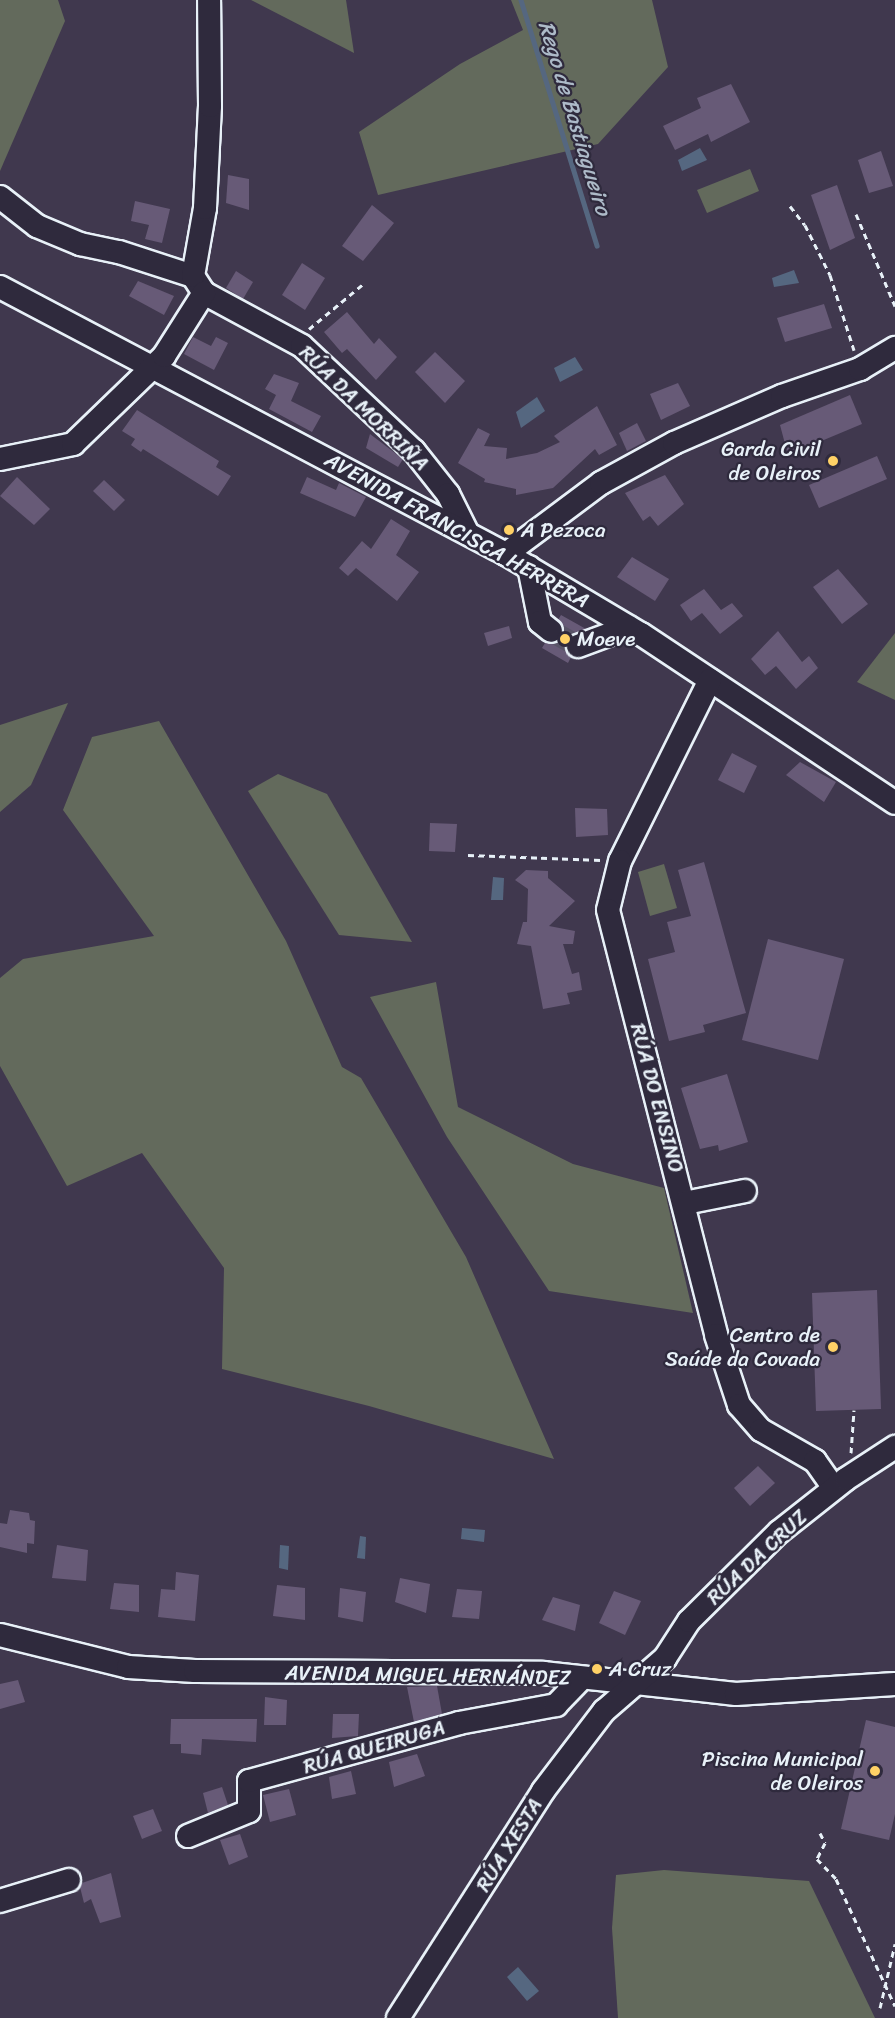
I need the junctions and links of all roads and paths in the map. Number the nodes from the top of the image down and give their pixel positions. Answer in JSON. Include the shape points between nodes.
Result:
{"nodes":[{"id":1,"x":209,"y":0,"type":"edge"},
{"id":2,"x":0,"y":197,"type":"edge"},
{"id":3,"x":790,"y":206,"type":"dead end"},
{"id":4,"x":856,"y":214,"type":"dead end"},
{"id":5,"x":198,"y":285,"type":"junction"},
{"id":6,"x":362,"y":285,"type":"dead end"},
{"id":7,"x":0,"y":287,"type":"edge"},
{"id":8,"x":895,"y":306,"type":"edge"},
{"id":9,"x":294,"y":341,"type":"junction"},
{"id":10,"x":895,"y":348,"type":"edge"},
{"id":11,"x":154,"y":367,"type":"junction"},
{"id":12,"x":860,"y":369,"type":"junction"},
{"id":13,"x":0,"y":459,"type":"edge"},
{"id":14,"x":467,"y":532,"type":"junction"},
{"id":15,"x":506,"y":554,"type":"junction"},
{"id":16,"x":529,"y":567,"type":"junction"},
{"id":17,"x":629,"y":627,"type":"junction"},
{"id":18,"x":551,"y":632,"type":"tunnel mouth"},
{"id":19,"x":578,"y":646,"type":"dead end"},
{"id":20,"x":710,"y":680,"type":"junction"},
{"id":21,"x":895,"y":803,"type":"edge"},
{"id":22,"x":468,"y":855,"type":"dead end"},
{"id":23,"x":620,"y":861,"type":"junction"},
{"id":24,"x":745,"y":1191,"type":"dead end"},
{"id":25,"x":685,"y":1203,"type":"junction"},
{"id":26,"x":854,"y":1410,"type":"dead end"},
{"id":27,"x":895,"y":1447,"type":"edge"},
{"id":28,"x":840,"y":1483,"type":"junction"},
{"id":29,"x":0,"y":1635,"type":"edge"},
{"id":30,"x":582,"y":1678,"type":"junction"},
{"id":31,"x":636,"y":1684,"type":"junction"},
{"id":32,"x":895,"y":1684,"type":"edge"},
{"id":33,"x":820,"y":1833,"type":"dead end"},
{"id":34,"x":188,"y":1836,"type":"dead end"},
{"id":35,"x":69,"y":1880,"type":"dead end"},
{"id":36,"x":0,"y":1901,"type":"edge"},
{"id":37,"x":895,"y":1944,"type":"edge"},
{"id":38,"x":887,"y":1988,"type":"junction"},
{"id":39,"x":895,"y":2006,"type":"edge"},
{"id":40,"x":880,"y":2008,"type":"dead end"},
{"id":41,"x":398,"y":2018,"type":"edge"}],
"edges":[{"from":1,"to":5,"type":"street","via":[[210,106]]},
{"from":2,"to":5,"type":"street","name":"RÚA DA MORRIÑA","via":[[37,226],[80,244],[119,252]]},
{"from":3,"to":12,"type":"path","via":[[805,225],[830,275]]},
{"from":4,"to":8,"type":"path"},
{"from":5,"to":9,"type":"street","name":"RÚA DA MORRIÑA"},
{"from":5,"to":11,"type":"street"},
{"from":6,"to":9,"type":"path"},
{"from":7,"to":11,"type":"street","name":"AVENIDA FRANCISCA HERRERA"},
{"from":9,"to":14,"type":"street","name":"RÚA DA MORRIÑA","via":[[414,451],[447,494]]},
{"from":10,"to":12,"type":"street"},
{"from":11,"to":13,"type":"street","via":[[73,444]]},
{"from":11,"to":14,"type":"street","name":"AVENIDA FRANCISCA HERRERA"},
{"from":12,"to":15,"type":"street","via":[[782,396],[674,443],[601,483]]},
{"from":14,"to":15,"type":"street","name":"AVENIDA FRANCISCA HERRERA"},
{"from":15,"to":16,"type":"street","name":"AVENIDA FRANCISCA HERRERA"},
{"from":16,"to":17,"type":"street","name":"AVENIDA FRANCISCA HERRERA"},
{"from":16,"to":18,"type":"street","via":[[540,622]]},
{"from":17,"to":19,"type":"street"},
{"from":17,"to":20,"type":"street","name":"AVENIDA FRANCISCA HERRERA"},
{"from":20,"to":21,"type":"street","name":"AVENIDA FRANCISCA HERRERA"},
{"from":20,"to":23,"type":"street","name":"RÚA DO ENSINO"},
{"from":22,"to":23,"type":"path"},
{"from":23,"to":25,"type":"street","name":"RÚA DO ENSINO","via":[[608,910]]},
{"from":24,"to":25,"type":"street"},
{"from":25,"to":28,"type":"street","name":"RÚA DO ENSINO","via":[[716,1335],[739,1405],[761,1430],[815,1461]]},
{"from":26,"to":28,"type":"path"},
{"from":27,"to":28,"type":"street","name":"RÚA DA CRUZ"},
{"from":28,"to":31,"type":"street","name":"RÚA DA CRUZ","via":[[729,1578],[689,1621],[665,1658]]},
{"from":29,"to":30,"type":"street","name":"AVENIDA MIGUEL HERNÁNDEZ","via":[[128,1667],[297,1674],[543,1673]]},
{"from":30,"to":31,"type":"street","name":"AVENIDA MIGUEL HERNÁNDEZ"},
{"from":30,"to":34,"type":"street","name":"RÚA QUEIRUGA","via":[[556,1705],[459,1723],[249,1781],[249,1811]]},
{"from":31,"to":32,"type":"street","name":"AVENIDA MIGUEL HERNÁNDEZ","via":[[736,1694]]},
{"from":31,"to":41,"type":"street","name":"RÚA XESTA","via":[[604,1711],[543,1791]]},
{"from":33,"to":38,"type":"path","via":[[825,1843],[817,1859],[836,1879]]},
{"from":35,"to":36,"type":"street"},
{"from":37,"to":38,"type":"path"},
{"from":38,"to":39,"type":"path"},
{"from":38,"to":40,"type":"path"}]}
